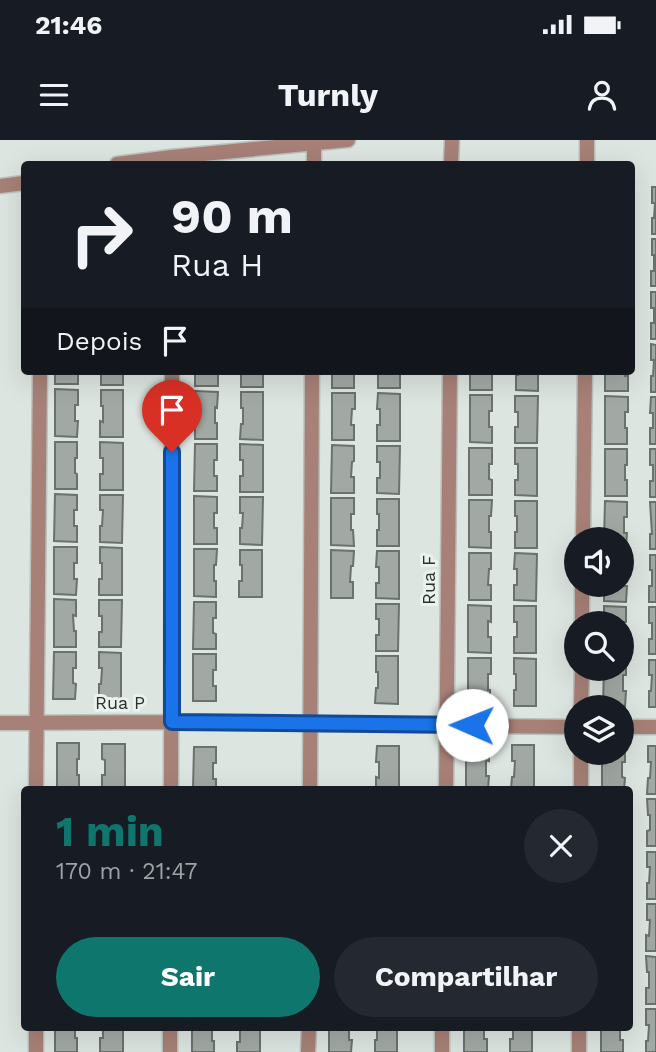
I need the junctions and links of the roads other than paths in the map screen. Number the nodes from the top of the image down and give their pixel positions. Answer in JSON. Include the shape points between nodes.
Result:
{"nodes":[{"id":1,"x":348,"y":140,"type":"edge"},
{"id":2,"x":452,"y":140,"type":"edge"},
{"id":3,"x":587,"y":140,"type":"edge"},
{"id":4,"x":314,"y":141,"type":"edge"},
{"id":5,"x":172,"y":161,"type":"edge"},
{"id":6,"x":314,"y":161,"type":"edge"},
{"id":7,"x":452,"y":161,"type":"edge"},
{"id":8,"x":587,"y":161,"type":"edge"},
{"id":9,"x":21,"y":183,"type":"edge"},
{"id":10,"x":0,"y":186,"type":"edge"},
{"id":11,"x":40,"y":375,"type":"edge"},
{"id":12,"x":172,"y":375,"type":"edge"},
{"id":13,"x":312,"y":375,"type":"edge"},
{"id":14,"x":450,"y":375,"type":"edge"},
{"id":15,"x":585,"y":375,"type":"edge"},
{"id":16,"x":583,"y":527,"type":"edge"},
{"id":17,"x":36,"y":722,"type":"junction"},
{"id":18,"x":172,"y":722,"type":"junction"},
{"id":19,"x":0,"y":723,"type":"edge"},
{"id":20,"x":310,"y":724,"type":"junction"},
{"id":21,"x":447,"y":724,"type":"junction"},
{"id":22,"x":564,"y":727,"type":"edge"},
{"id":23,"x":634,"y":727,"type":"edge"},
{"id":24,"x":656,"y":727,"type":"edge"},
{"id":25,"x":581,"y":765,"type":"edge"},
{"id":26,"x":36,"y":786,"type":"edge"},
{"id":27,"x":171,"y":786,"type":"edge"},
{"id":28,"x":310,"y":786,"type":"edge"},
{"id":29,"x":446,"y":786,"type":"edge"},
{"id":30,"x":581,"y":786,"type":"edge"},
{"id":31,"x":36,"y":1031,"type":"edge"},
{"id":32,"x":170,"y":1031,"type":"edge"},
{"id":33,"x":309,"y":1031,"type":"edge"},
{"id":34,"x":442,"y":1031,"type":"edge"},
{"id":35,"x":579,"y":1031,"type":"edge"},
{"id":36,"x":36,"y":1052,"type":"edge"},
{"id":37,"x":170,"y":1052,"type":"edge"},
{"id":38,"x":308,"y":1052,"type":"edge"},
{"id":39,"x":442,"y":1052,"type":"edge"},
{"id":40,"x":579,"y":1052,"type":"edge"}],
"edges":[{"from":1,"to":4,"type":"street"},
{"from":2,"to":7,"type":"street"},
{"from":3,"to":8,"type":"street"},
{"from":4,"to":5,"type":"street"},
{"from":4,"to":6,"type":"street"},
{"from":9,"to":10,"type":"street"},
{"from":11,"to":17,"type":"street"},
{"from":12,"to":18,"type":"street"},
{"from":13,"to":20,"type":"street"},
{"from":14,"to":21,"type":"street","name":"Rua F"},
{"from":15,"to":16,"type":"street"},
{"from":17,"to":18,"type":"street","name":"Rua P"},
{"from":17,"to":19,"type":"street","name":"Rua P"},
{"from":17,"to":26,"type":"street"},
{"from":18,"to":20,"type":"street","name":"Rua P"},
{"from":18,"to":27,"type":"street"},
{"from":20,"to":21,"type":"street","name":"Rua P"},
{"from":20,"to":28,"type":"street"},
{"from":21,"to":22,"type":"street","name":"Rua P"},
{"from":21,"to":29,"type":"street","name":"Rua F"},
{"from":23,"to":24,"type":"street"},
{"from":25,"to":30,"type":"street"},
{"from":31,"to":36,"type":"street"},
{"from":32,"to":37,"type":"street"},
{"from":33,"to":38,"type":"street"},
{"from":34,"to":39,"type":"street"},
{"from":35,"to":40,"type":"street"}]}
